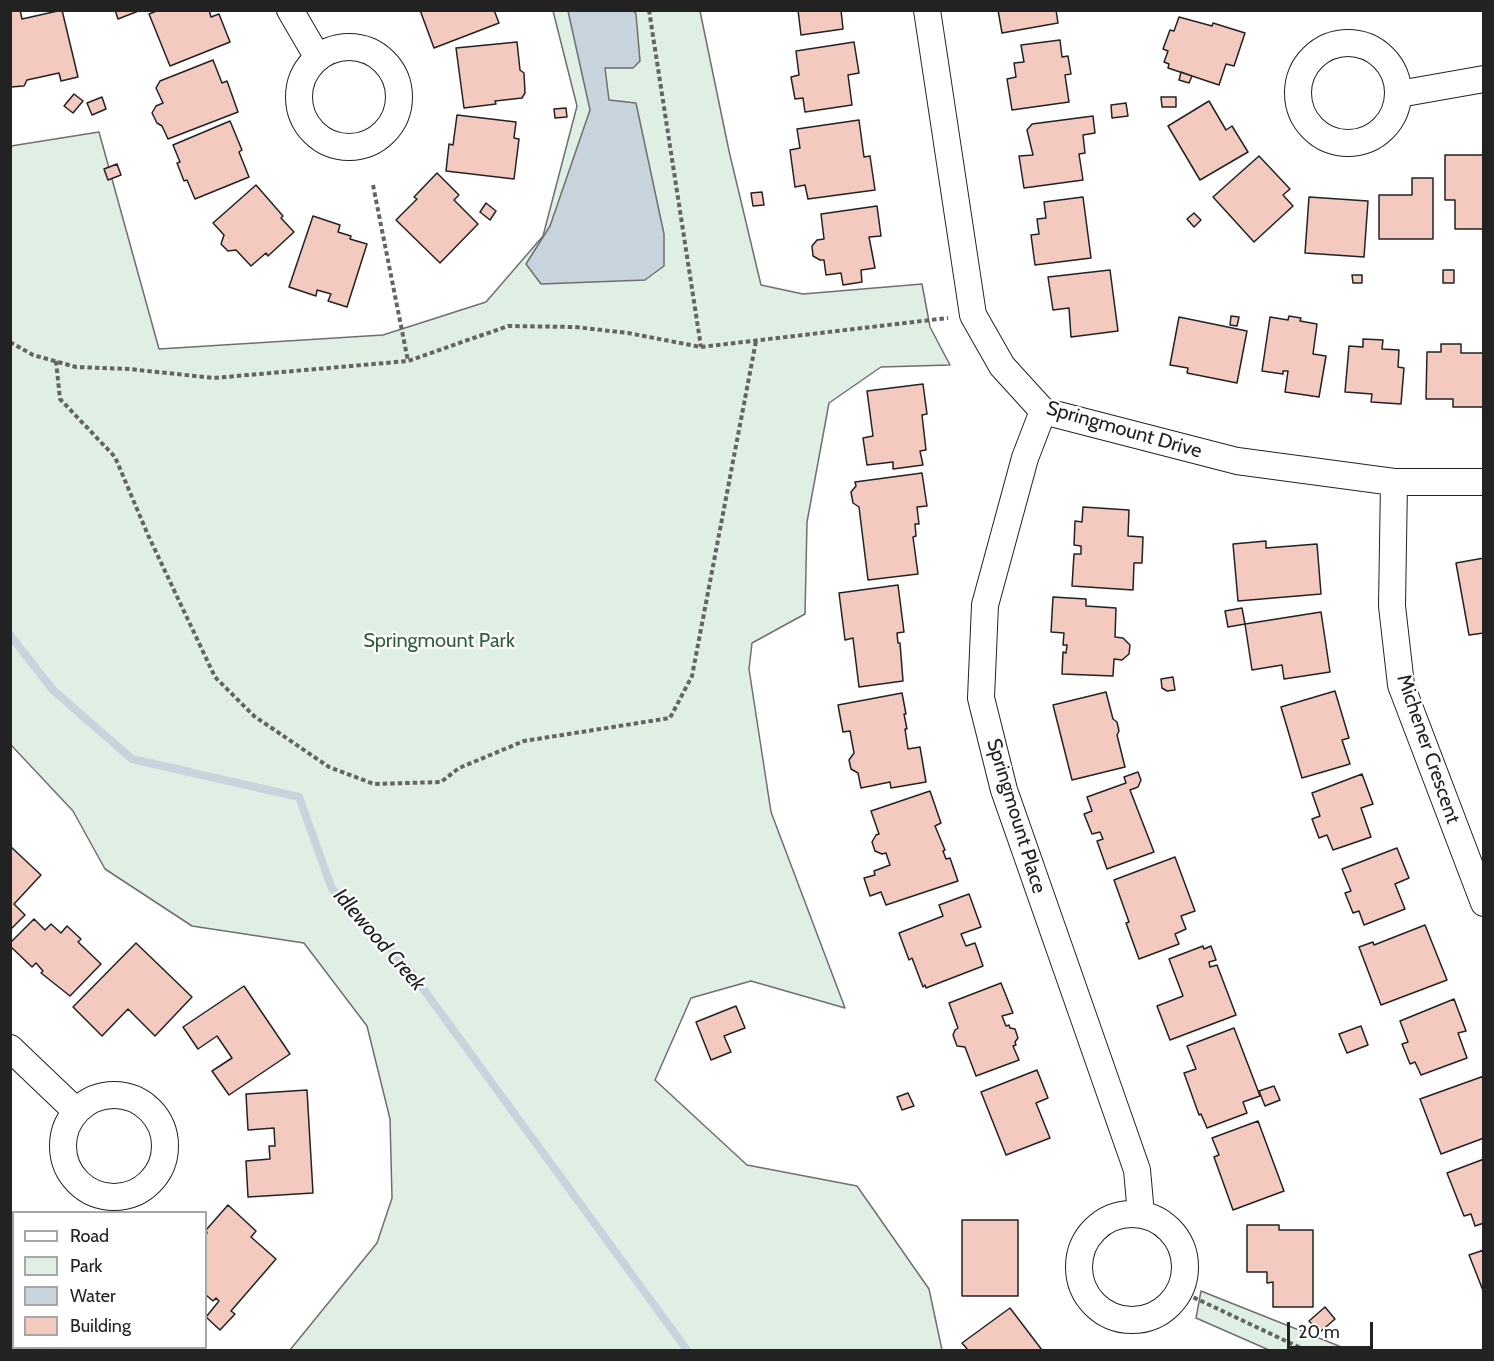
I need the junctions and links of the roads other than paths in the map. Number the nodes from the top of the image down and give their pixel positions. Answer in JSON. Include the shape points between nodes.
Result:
{"nodes":[{"id":1,"x":290,"y":10,"type":"edge"},
{"id":2,"x":927,"y":10,"type":"edge"},
{"id":3,"x":318,"y":58,"type":"dead end"},
{"id":4,"x":1484,"y":79,"type":"edge"},
{"id":5,"x":1399,"y":94,"type":"dead end"},
{"id":6,"x":1043,"y":411,"type":"junction"},
{"id":7,"x":1394,"y":482,"type":"junction"},
{"id":8,"x":1484,"y":482,"type":"edge"},
{"id":9,"x":1484,"y":903,"type":"edge"},
{"id":10,"x":10,"y":1048,"type":"edge"},
{"id":11,"x":76,"y":1111,"type":"junction"},
{"id":12,"x":1141,"y":1214,"type":"junction"}],
"edges":[{"from":1,"to":3,"type":"street"},
{"from":2,"to":6,"type":"street","name":"Springmount Drive","via":[[973,315],[1002,366]]},
{"from":4,"to":5,"type":"street"},
{"from":6,"to":7,"type":"street","name":"Springmount Drive","via":[[1237,461]]},
{"from":6,"to":12,"type":"street","name":"Springmount Place","via":[[1025,458],[985,605],[981,698],[1004,790],[1137,1170]]},
{"from":7,"to":8,"type":"street","name":"Springmount Drive"},
{"from":7,"to":9,"type":"street","name":"Michener Crescent","via":[[1392,606],[1401,685]]},
{"from":10,"to":11,"type":"street"},
{"from":11,"to":11,"type":"street","via":[[62,1144],[71,1175],[83,1188],[102,1197],[120,1198],[142,1190],[156,1178],[165,1158],[166,1140],[157,1118],[145,1104],[121,1095],[103,1096]]},
{"from":12,"to":12,"type":"street","via":[[1166,1225],[1178,1239],[1185,1256],[1186,1275],[1180,1291],[1158,1315],[1140,1320],[1118,1319],[1088,1297],[1080,1276],[1080,1257],[1086,1240],[1108,1220]]}]}
